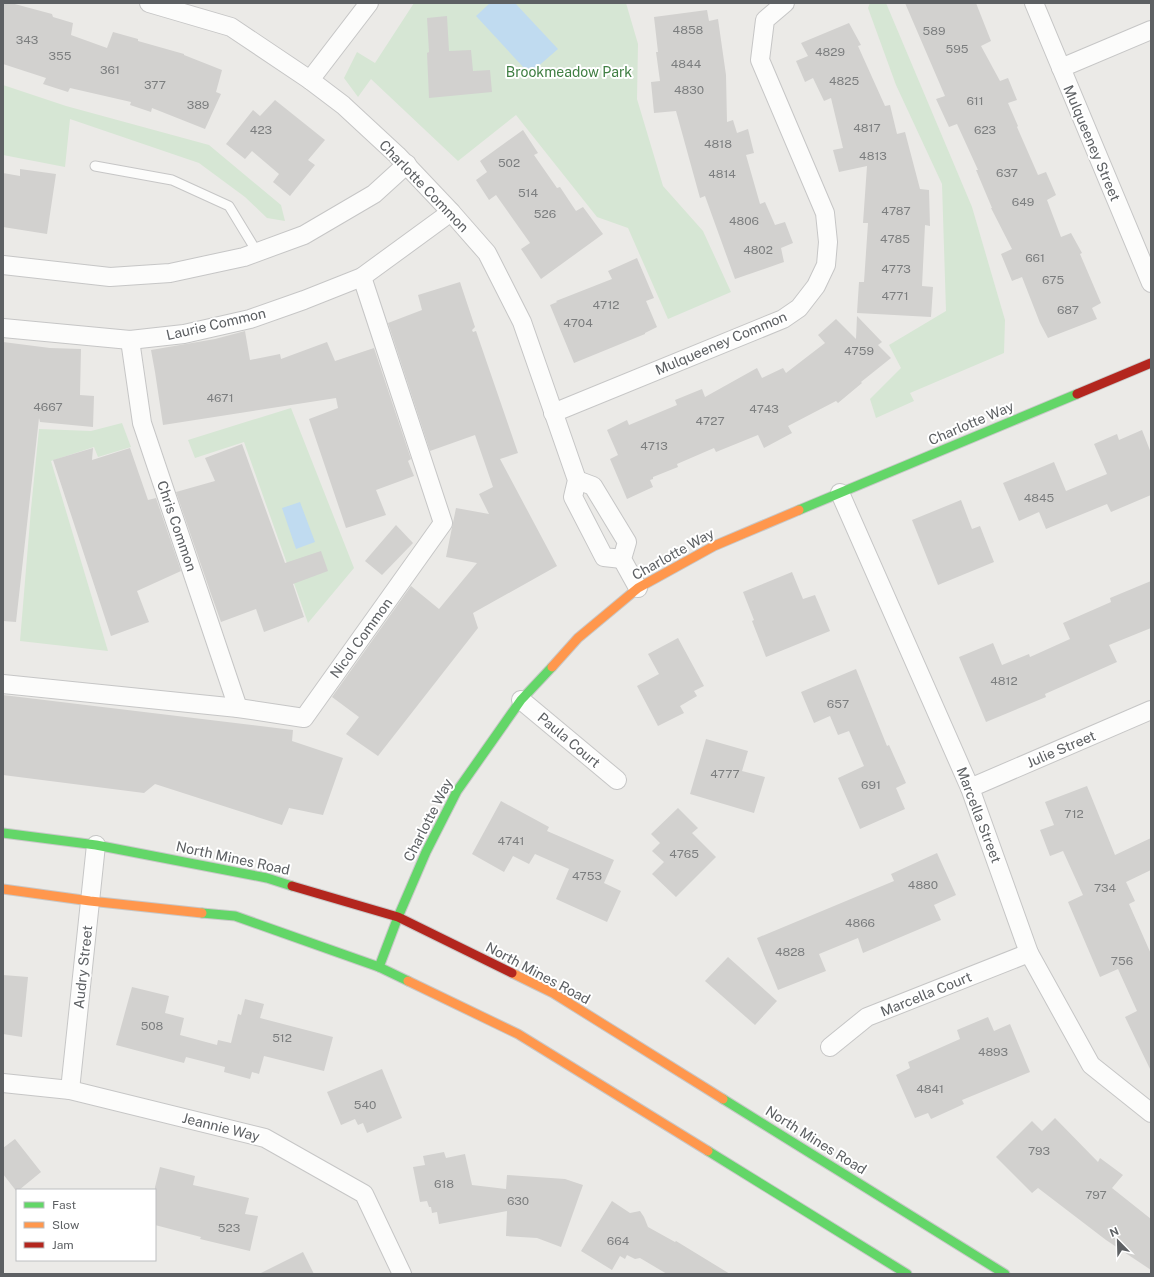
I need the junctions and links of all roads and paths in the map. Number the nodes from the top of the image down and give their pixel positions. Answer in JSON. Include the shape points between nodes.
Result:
{"nodes":[{"id":1,"x":149,"y":3,"type":"edge"},
{"id":2,"x":369,"y":3,"type":"edge"},
{"id":3,"x":784,"y":3,"type":"edge"},
{"id":4,"x":1034,"y":3,"type":"edge"},
{"id":5,"x":1151,"y":30,"type":"edge"},
{"id":6,"x":1061,"y":68,"type":"junction"},
{"id":7,"x":310,"y":80,"type":"junction"},
{"id":8,"x":406,"y":164,"type":"junction"},
{"id":9,"x":95,"y":166,"type":"dead end"},
{"id":10,"x":451,"y":212,"type":"junction"},
{"id":11,"x":257,"y":252,"type":"junction"},
{"id":12,"x":3,"y":265,"type":"edge"},
{"id":13,"x":362,"y":276,"type":"junction"},
{"id":14,"x":1151,"y":283,"type":"edge"},
{"id":15,"x":3,"y":328,"type":"edge"},
{"id":16,"x":130,"y":340,"type":"junction"},
{"id":17,"x":1151,"y":363,"type":"edge"},
{"id":18,"x":553,"y":413,"type":"junction"},
{"id":19,"x":576,"y":480,"type":"junction"},
{"id":20,"x":840,"y":493,"type":"junction"},
{"id":21,"x":622,"y":559,"type":"junction"},
{"id":22,"x":638,"y":588,"type":"junction"},
{"id":23,"x":3,"y":684,"type":"edge"},
{"id":24,"x":522,"y":700,"type":"junction"},
{"id":25,"x":238,"y":708,"type":"junction"},
{"id":26,"x":1151,"y":710,"type":"edge"},
{"id":27,"x":617,"y":780,"type":"dead end"},
{"id":28,"x":970,"y":788,"type":"junction"},
{"id":29,"x":3,"y":833,"type":"edge"},
{"id":30,"x":96,"y":845,"type":"junction"},
{"id":31,"x":3,"y":889,"type":"edge"},
{"id":32,"x":90,"y":901,"type":"junction"},
{"id":33,"x":398,"y":917,"type":"junction"},
{"id":34,"x":1029,"y":953,"type":"junction"},
{"id":35,"x":379,"y":967,"type":"junction"},
{"id":36,"x":830,"y":1047,"type":"dead end"},
{"id":37,"x":3,"y":1083,"type":"edge"},
{"id":38,"x":70,"y":1090,"type":"junction"},
{"id":39,"x":1151,"y":1113,"type":"edge"},
{"id":40,"x":402,"y":1274,"type":"edge"},
{"id":41,"x":907,"y":1274,"type":"edge"},
{"id":42,"x":1004,"y":1274,"type":"edge"}],
"edges":[{"from":1,"to":7,"type":"street","name":"Charlotte Common","via":[[231,27]]},
{"from":2,"to":7,"type":"street"},
{"from":3,"to":18,"type":"street","name":"Mulqueeney Common","via":[[765,20],[760,60],[825,214],[828,242],[826,265],[816,286],[799,308],[782,319]]},
{"from":4,"to":6,"type":"street","name":"Mulqueeney Street"},
{"from":5,"to":6,"type":"street"},
{"from":6,"to":14,"type":"street","name":"Mulqueeney Street"},
{"from":7,"to":8,"type":"street","name":"Charlotte Common","via":[[343,105]]},
{"from":8,"to":10,"type":"street","name":"Charlotte Common"},
{"from":8,"to":11,"type":"street","via":[[374,194],[304,235]]},
{"from":9,"to":11,"type":"lane","via":[[172,180],[229,206]]},
{"from":10,"to":13,"type":"street","name":"Laurie Common"},
{"from":10,"to":18,"type":"street","name":"Charlotte Common","via":[[491,260],[522,322]]},
{"from":11,"to":12,"type":"street","via":[[170,273],[110,276]]},
{"from":13,"to":16,"type":"street","name":"Laurie Common","via":[[250,319],[184,334]]},
{"from":13,"to":25,"type":"street","name":"Nicol Common","via":[[443,523],[304,718]]},
{"from":15,"to":16,"type":"street","name":"Laurie Common"},
{"from":16,"to":25,"type":"street","name":"Chris Common","via":[[142,423]]},
{"from":17,"to":20,"type":"main road","name":"Charlotte Way"},
{"from":18,"to":19,"type":"street","name":"Charlotte Common"},
{"from":19,"to":21,"type":"street","via":[[593,486],[627,542]]},
{"from":19,"to":21,"type":"street","name":"Charlotte Common","via":[[573,497],[604,557]]},
{"from":20,"to":22,"type":"main road","name":"Charlotte Way","via":[[714,546]]},
{"from":20,"to":28,"type":"street","name":"Marcella Street"},
{"from":21,"to":22,"type":"street"},
{"from":22,"to":24,"type":"main road","name":"Charlotte Way","via":[[578,638]]},
{"from":23,"to":25,"type":"street","name":"Nicol Common"},
{"from":24,"to":27,"type":"street","name":"Paula Court"},
{"from":24,"to":33,"type":"main road","name":"Charlotte Way","via":[[457,791],[426,852]]},
{"from":26,"to":28,"type":"street","name":"Julie Street"},
{"from":28,"to":34,"type":"street","name":"Marcella Street"},
{"from":29,"to":30,"type":"main road","name":"North Mines Road"},
{"from":30,"to":32,"type":"street","name":"Audry Street"},
{"from":30,"to":33,"type":"main road","name":"North Mines Road","via":[[267,878]]},
{"from":31,"to":32,"type":"main road"},
{"from":32,"to":35,"type":"main road","via":[[234,916]]},
{"from":32,"to":38,"type":"street","name":"Audry Street"},
{"from":33,"to":35,"type":"main road","name":"Charlotte Way"},
{"from":33,"to":42,"type":"main road","name":"North Mines Road","via":[[553,993]]},
{"from":34,"to":36,"type":"street","name":"Marcella Court","via":[[867,1017]]},
{"from":34,"to":39,"type":"street","name":"Marcella Street","via":[[1090,1065]]},
{"from":35,"to":41,"type":"main road","via":[[518,1034]]},
{"from":37,"to":38,"type":"street","name":"Jeannie Way"},
{"from":38,"to":40,"type":"street","name":"Jeannie Way","via":[[265,1138],[364,1194]]}]}
